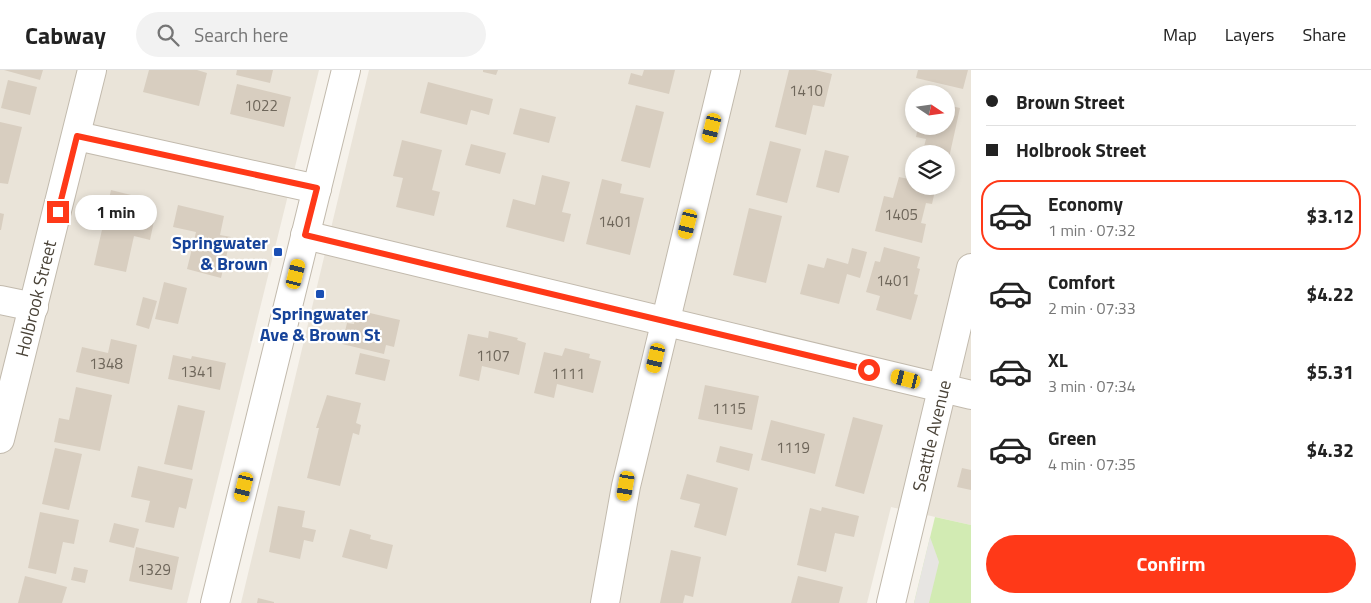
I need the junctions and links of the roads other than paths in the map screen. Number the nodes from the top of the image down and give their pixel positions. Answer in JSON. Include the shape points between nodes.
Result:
{"nodes":[{"id":1,"x":92,"y":70,"type":"edge"},
{"id":2,"x":346,"y":70,"type":"edge"},
{"id":3,"x":726,"y":70,"type":"edge"},
{"id":4,"x":77,"y":136,"type":"junction"},
{"id":5,"x":317,"y":188,"type":"junction"},
{"id":6,"x":305,"y":235,"type":"junction"},
{"id":7,"x":971,"y":268,"type":"edge"},
{"id":8,"x":0,"y":300,"type":"edge"},
{"id":9,"x":34,"y":307,"type":"junction"},
{"id":10,"x":664,"y":321,"type":"junction"},
{"id":11,"x":944,"y":388,"type":"junction"},
{"id":12,"x":971,"y":394,"type":"edge"},
{"id":13,"x":0,"y":439,"type":"edge"},
{"id":14,"x":215,"y":603,"type":"edge"},
{"id":15,"x":605,"y":603,"type":"edge"},
{"id":16,"x":891,"y":603,"type":"edge"}],
"edges":[{"from":1,"to":4,"type":"street","name":"Holbrook Street"},
{"from":2,"to":5,"type":"street"},
{"from":3,"to":10,"type":"street"},
{"from":4,"to":5,"type":"street"},
{"from":4,"to":9,"type":"street","name":"Holbrook Street"},
{"from":5,"to":6,"type":"street"},
{"from":6,"to":10,"type":"street"},
{"from":6,"to":14,"type":"street"},
{"from":7,"to":11,"type":"street","name":"Seattle Avenue"},
{"from":8,"to":9,"type":"street"},
{"from":9,"to":13,"type":"street","name":"Holbrook Street"},
{"from":10,"to":11,"type":"street"},
{"from":10,"to":15,"type":"street","via":[[626,486]]},
{"from":11,"to":12,"type":"street"},
{"from":11,"to":16,"type":"street","name":"Seattle Avenue"}]}
